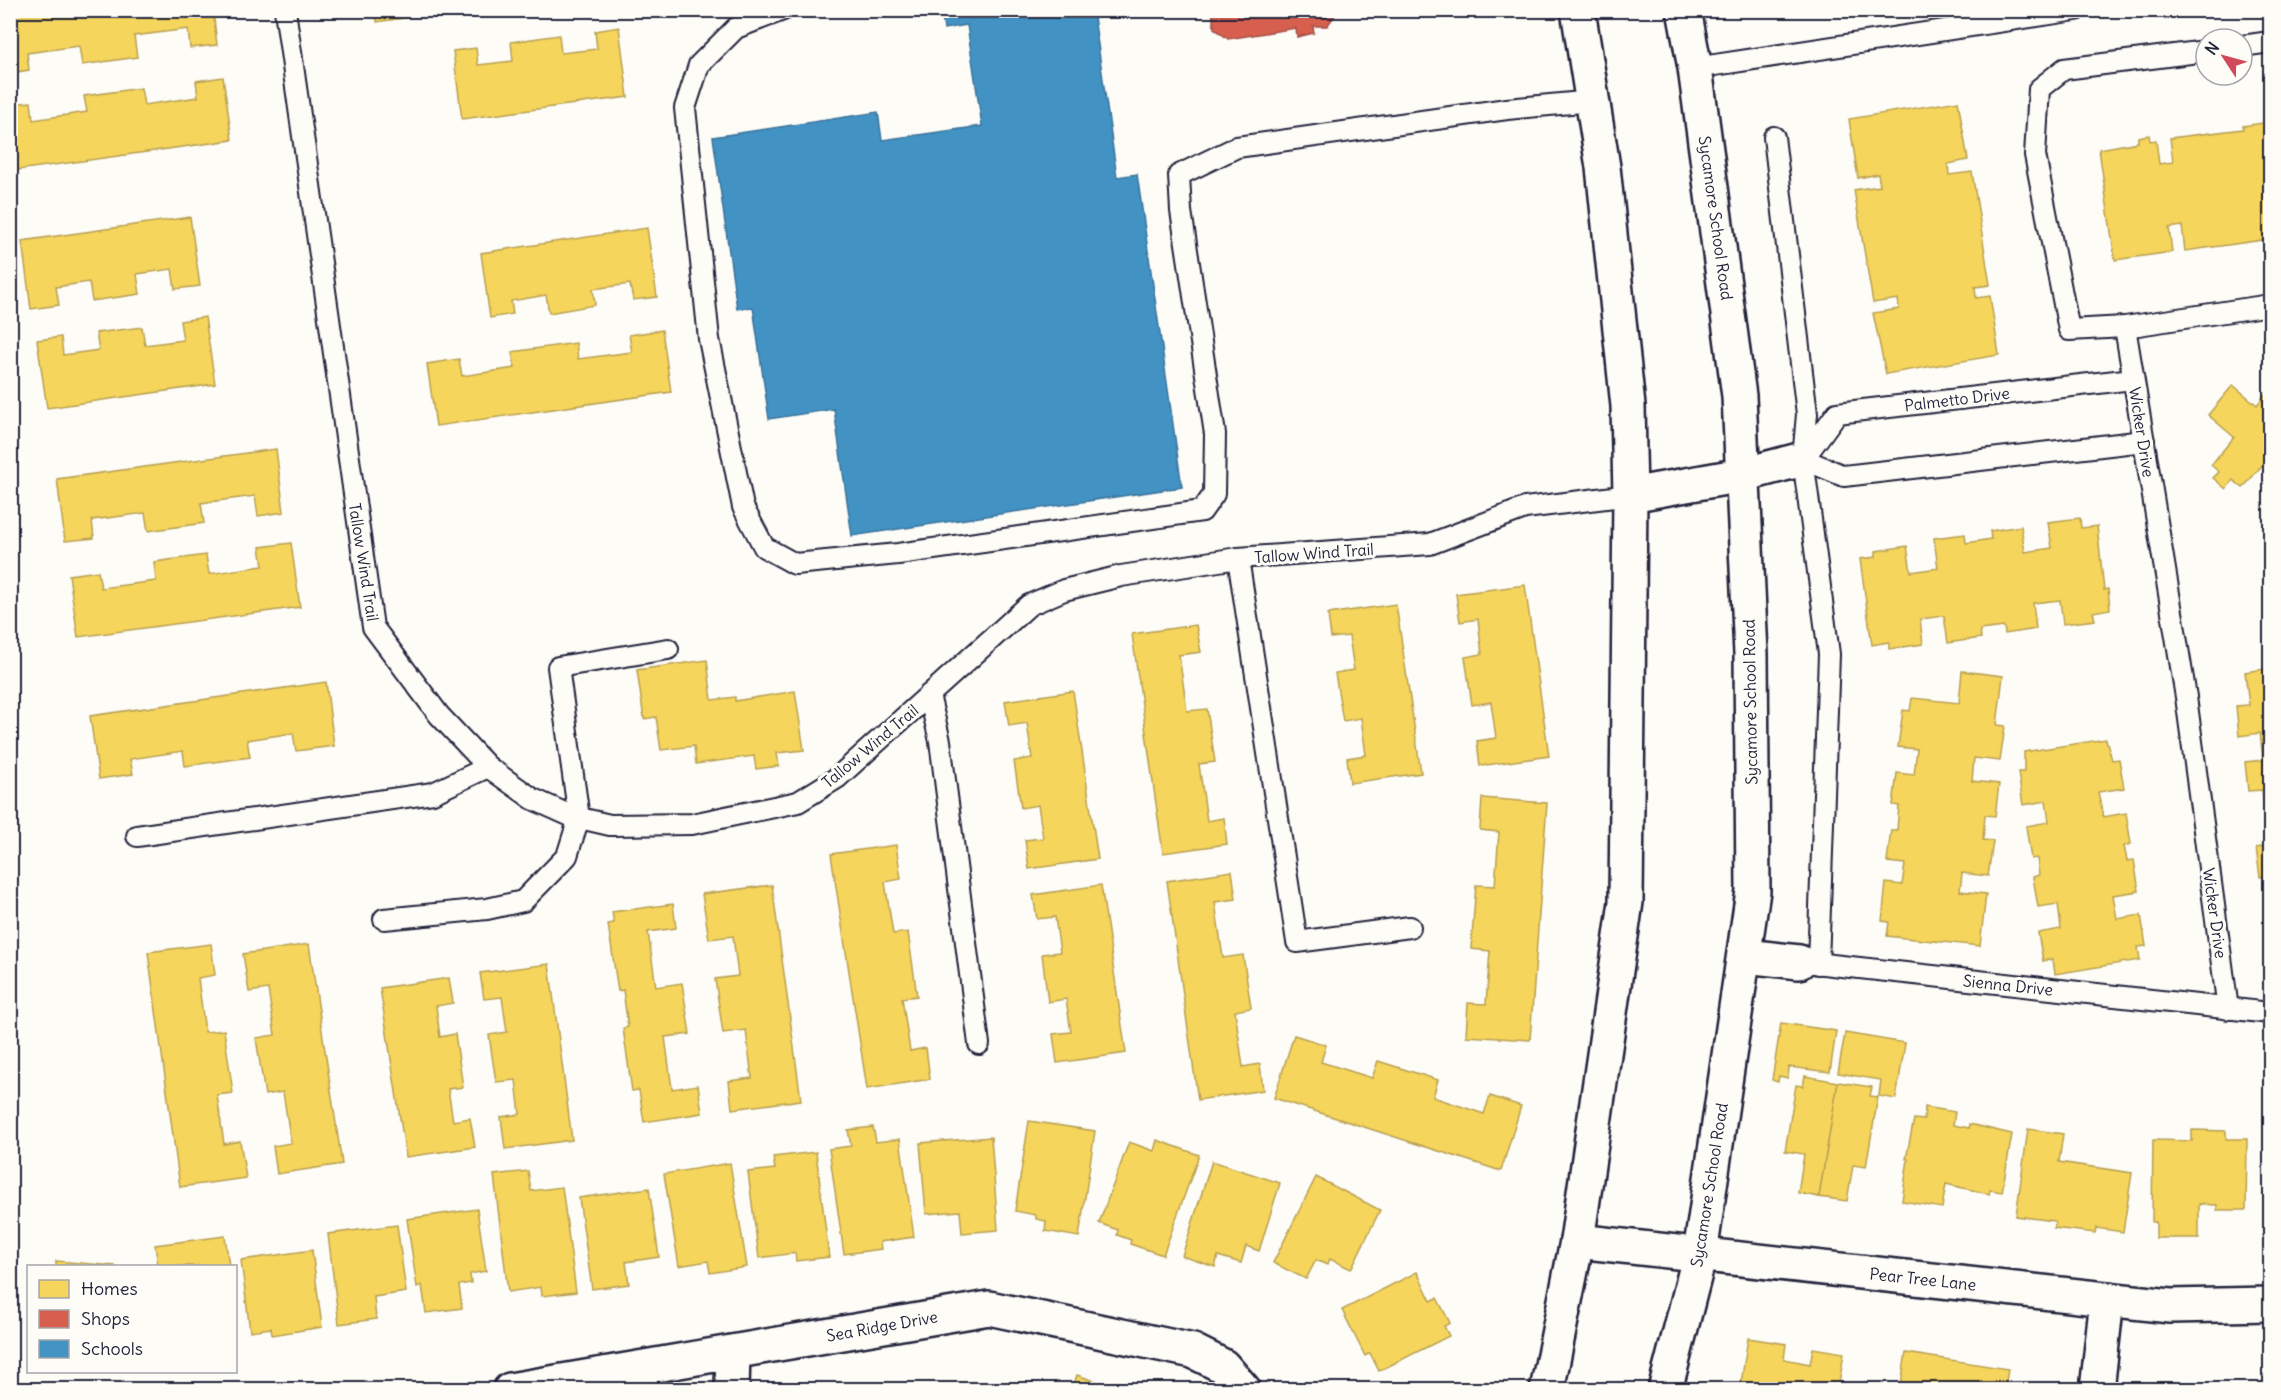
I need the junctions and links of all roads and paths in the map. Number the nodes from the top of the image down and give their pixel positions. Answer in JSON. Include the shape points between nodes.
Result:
{"nodes":[{"id":1,"x":285,"y":10,"type":"edge"},
{"id":2,"x":783,"y":10,"type":"edge"},
{"id":3,"x":1578,"y":10,"type":"edge"},
{"id":4,"x":1684,"y":10,"type":"edge"},
{"id":5,"x":2076,"y":10,"type":"edge"},
{"id":6,"x":2271,"y":42,"type":"edge"},
{"id":7,"x":2254,"y":44,"type":"edge"},
{"id":8,"x":2194,"y":53,"type":"edge"},
{"id":9,"x":1695,"y":68,"type":"junction"},
{"id":10,"x":1593,"y":101,"type":"junction"},
{"id":11,"x":1774,"y":137,"type":"dead end"},
{"id":12,"x":2271,"y":305,"type":"edge"},
{"id":13,"x":2125,"y":327,"type":"junction"},
{"id":14,"x":2133,"y":379,"type":"junction"},
{"id":15,"x":2144,"y":441,"type":"junction"},
{"id":16,"x":1803,"y":459,"type":"junction"},
{"id":17,"x":1742,"y":475,"type":"junction"},
{"id":18,"x":1630,"y":495,"type":"junction"},
{"id":19,"x":1238,"y":558,"type":"junction"},
{"id":20,"x":668,"y":649,"type":"dead end"},
{"id":21,"x":929,"y":695,"type":"junction"},
{"id":22,"x":488,"y":767,"type":"junction"},
{"id":23,"x":579,"y":818,"type":"junction"},
{"id":24,"x":137,"y":836,"type":"dead end"},
{"id":25,"x":384,"y":919,"type":"dead end"},
{"id":26,"x":1410,"y":927,"type":"dead end"},
{"id":27,"x":1745,"y":956,"type":"junction"},
{"id":28,"x":1808,"y":963,"type":"junction"},
{"id":29,"x":2228,"y":1009,"type":"junction"},
{"id":30,"x":2271,"y":1013,"type":"edge"},
{"id":31,"x":979,"y":1044,"type":"dead end"},
{"id":32,"x":1576,"y":1240,"type":"junction"},
{"id":33,"x":1700,"y":1254,"type":"junction"},
{"id":34,"x":2107,"y":1299,"type":"junction"},
{"id":35,"x":2271,"y":1304,"type":"edge"},
{"id":36,"x":733,"y":1352,"type":"junction"},
{"id":37,"x":1243,"y":1387,"type":"edge"},
{"id":38,"x":510,"y":1389,"type":"edge"},
{"id":39,"x":732,"y":1389,"type":"edge"},
{"id":40,"x":1547,"y":1389,"type":"edge"},
{"id":41,"x":1665,"y":1389,"type":"edge"},
{"id":42,"x":2097,"y":1389,"type":"edge"}],
"edges":[{"from":1,"to":22,"type":"lane","name":"Tallow Wind Trail","via":[[373,627],[439,715]]},
{"from":2,"to":10,"type":"lane","via":[[736,28],[699,65],[685,108],[709,339],[743,507],[764,547],[795,564],[898,554],[1202,511],[1214,494],[1215,434],[1179,175],[1237,147],[1507,109]]},
{"from":3,"to":10,"type":"main road"},
{"from":4,"to":9,"type":"main road","name":"Sycamore School Road"},
{"from":5,"to":9,"type":"lane"},
{"from":6,"to":7,"type":"lane"},
{"from":8,"to":13,"type":"lane","via":[[2064,69],[2039,89],[2035,155],[2068,330]]},
{"from":9,"to":17,"type":"main road","name":"Sycamore School Road","via":[[1735,354]]},
{"from":10,"to":18,"type":"main road","via":[[1624,366]]},
{"from":11,"to":16,"type":"lane","via":[[1807,414]]},
{"from":12,"to":13,"type":"lane"},
{"from":13,"to":14,"type":"lane","name":"Wicker Drive"},
{"from":14,"to":15,"type":"lane","name":"Wicker Drive"},
{"from":14,"to":16,"type":"lane","name":"Palmetto Drive","via":[[1837,413]]},
{"from":15,"to":16,"type":"lane","via":[[1844,476]]},
{"from":15,"to":29,"type":"lane","name":"Wicker Drive","via":[[2186,697]]},
{"from":16,"to":17,"type":"main road"},
{"from":16,"to":28,"type":"lane","via":[[1829,654]]},
{"from":17,"to":18,"type":"main road"},
{"from":17,"to":27,"type":"main road","name":"Sycamore School Road","via":[[1750,654],[1753,891]]},
{"from":18,"to":19,"type":"lane","name":"Tallow Wind Trail","via":[[1525,508],[1430,544]]},
{"from":18,"to":32,"type":"main road","via":[[1626,902]]},
{"from":19,"to":21,"type":"lane","name":"Tallow Wind Trail","via":[[1121,576],[1064,590],[1029,605]]},
{"from":19,"to":26,"type":"lane","via":[[1297,942]]},
{"from":20,"to":23,"type":"lane","via":[[558,667]]},
{"from":21,"to":23,"type":"lane","name":"Tallow Wind Trail","via":[[837,778],[798,802],[692,824],[610,825]]},
{"from":21,"to":31,"type":"lane","via":[[940,741]]},
{"from":22,"to":23,"type":"lane","name":"Tallow Wind Trail","via":[[533,799]]},
{"from":22,"to":24,"type":"lane","via":[[433,793]]},
{"from":23,"to":25,"type":"lane","via":[[567,856],[523,901],[487,909]]},
{"from":27,"to":28,"type":"main road","name":"Sienna Drive"},
{"from":27,"to":33,"type":"main road","name":"Sycamore School Road"},
{"from":28,"to":29,"type":"lane","name":"Sienna Drive"},
{"from":29,"to":30,"type":"lane","name":"Sienna Drive"},
{"from":32,"to":33,"type":"main road","name":"Pear Tree Lane"},
{"from":32,"to":40,"type":"main road"},
{"from":33,"to":34,"type":"main road","name":"Pear Tree Lane"},
{"from":33,"to":41,"type":"main road","name":"Sycamore School Road"},
{"from":34,"to":35,"type":"main road","name":"Pear Tree Lane","via":[[2170,1306]]},
{"from":34,"to":42,"type":"main road"},
{"from":36,"to":37,"type":"main road","name":"Sea Ridge Drive","via":[[989,1308],[1193,1351],[1222,1366]]},
{"from":36,"to":38,"type":"main road","name":"Sea Ridge Drive"},
{"from":36,"to":39,"type":"main road"}]}
